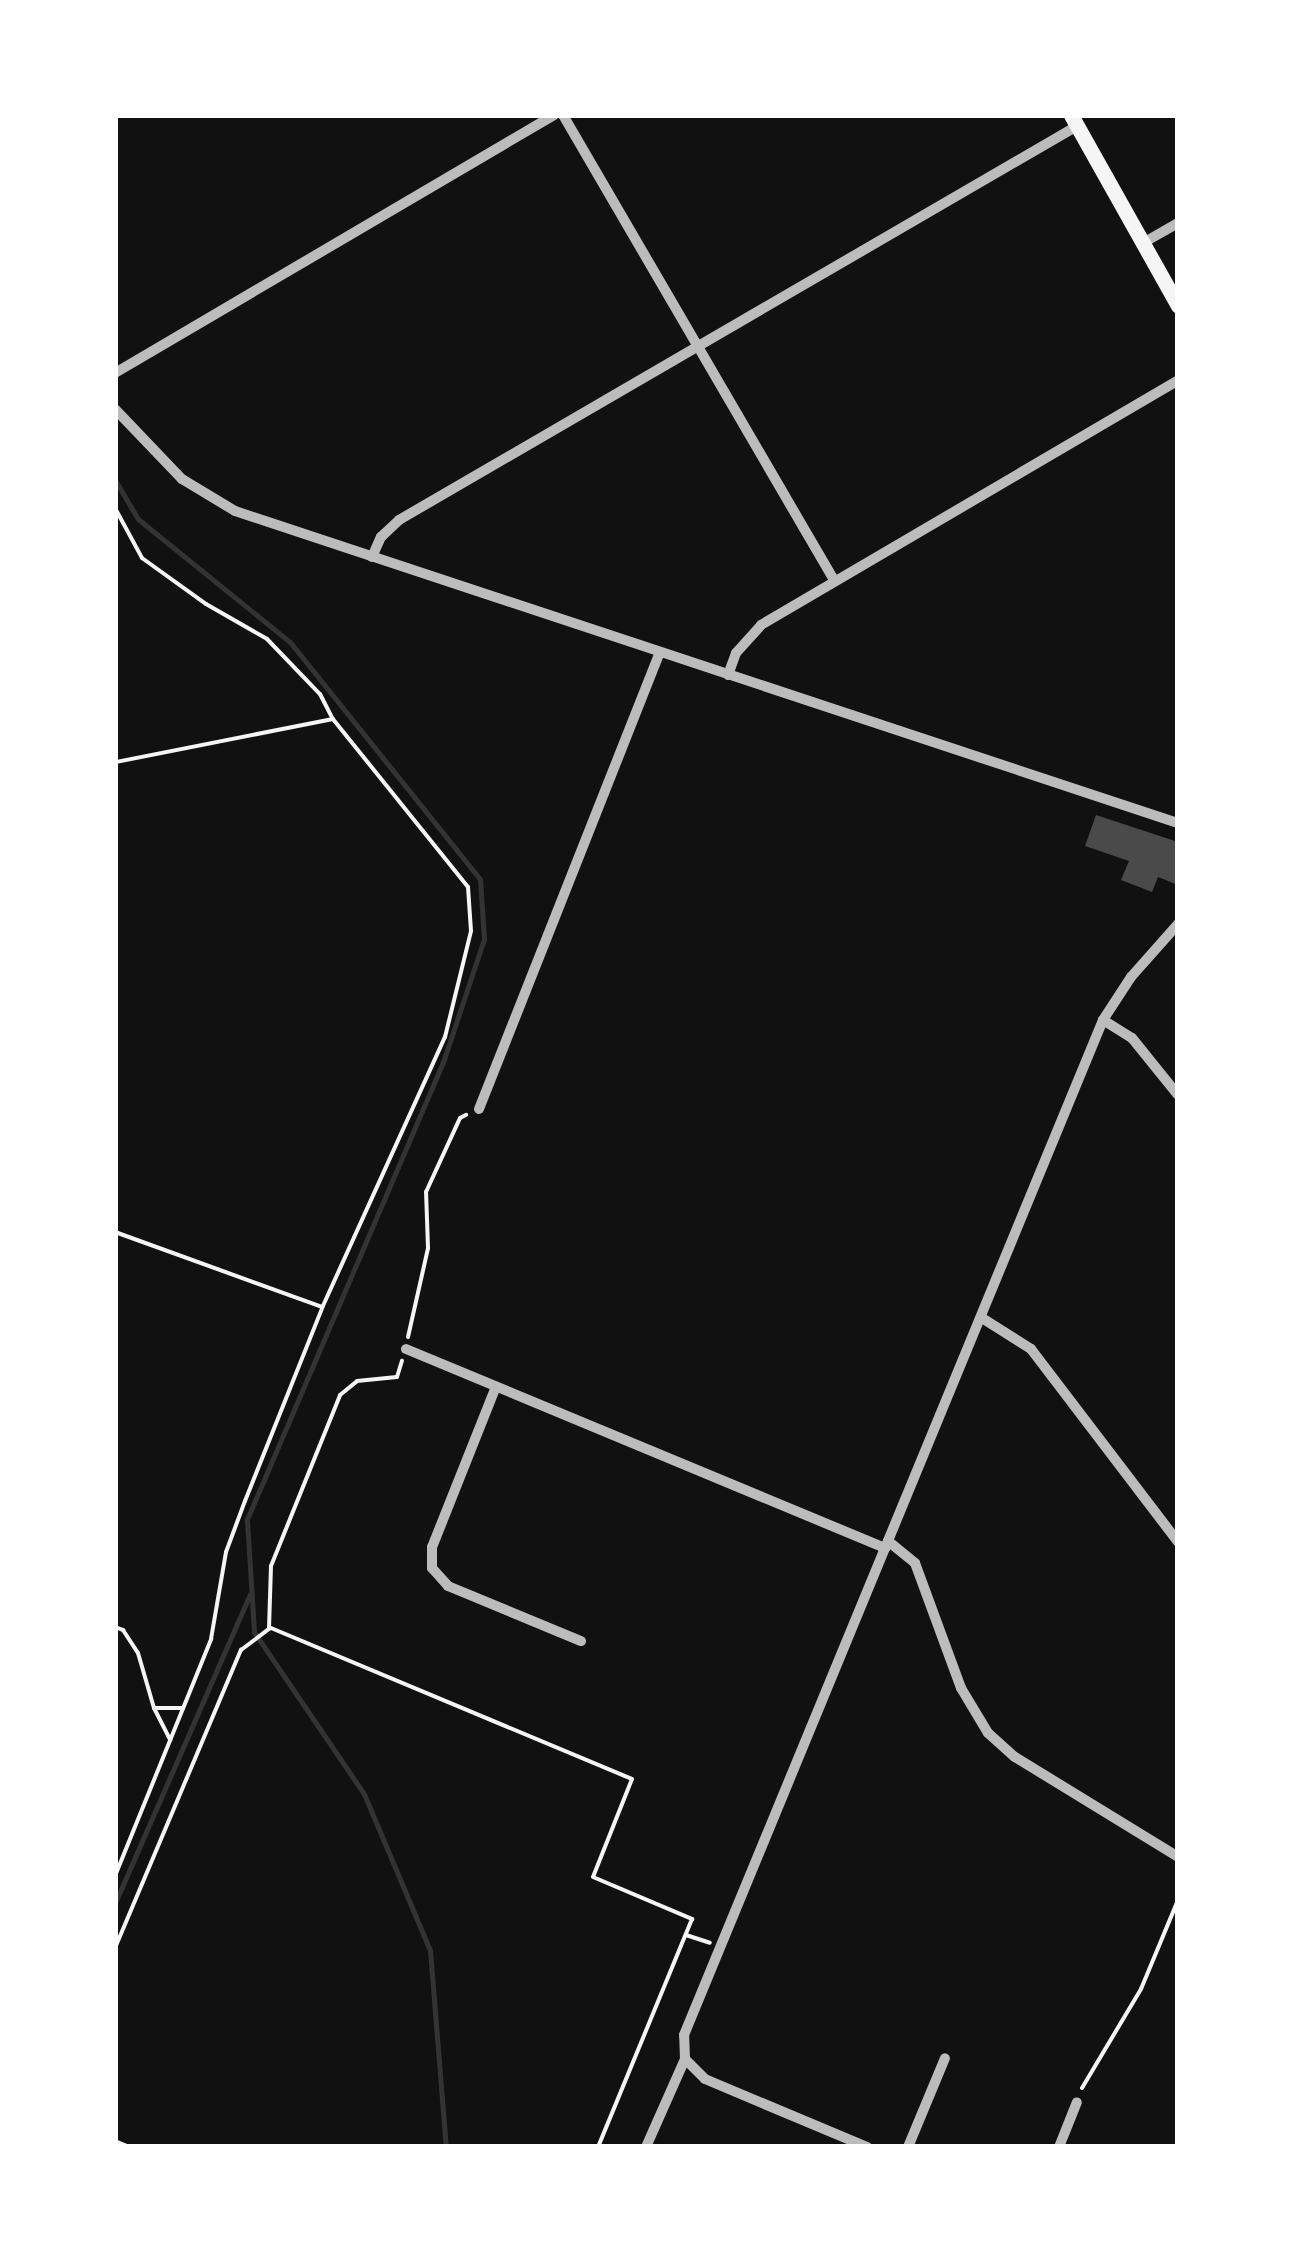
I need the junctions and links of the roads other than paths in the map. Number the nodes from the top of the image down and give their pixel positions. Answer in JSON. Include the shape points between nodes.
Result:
{"nodes":[{"id":1,"x":554,"y":115,"type":"edge"},
{"id":2,"x":563,"y":115,"type":"edge"},
{"id":3,"x":1074,"y":120,"type":"edge"},
{"id":4,"x":1178,"y":222,"type":"edge"},
{"id":5,"x":1143,"y":243,"type":"junction"},
{"id":6,"x":1178,"y":306,"type":"edge"},
{"id":7,"x":699,"y":346,"type":"junction"},
{"id":8,"x":115,"y":373,"type":"edge"},
{"id":9,"x":1178,"y":380,"type":"edge"},
{"id":10,"x":115,"y":409,"type":"edge"},
{"id":11,"x":372,"y":557,"type":"junction"},
{"id":12,"x":834,"y":580,"type":"junction"},
{"id":13,"x":660,"y":653,"type":"junction"},
{"id":14,"x":728,"y":675,"type":"junction"},
{"id":15,"x":1178,"y":822,"type":"edge"},
{"id":16,"x":1178,"y":924,"type":"edge"},
{"id":17,"x":1104,"y":1020,"type":"junction"},
{"id":18,"x":1178,"y":1096,"type":"edge"},
{"id":19,"x":479,"y":1109,"type":"road end"},
{"id":20,"x":982,"y":1318,"type":"junction"},
{"id":21,"x":406,"y":1350,"type":"road end"},
{"id":22,"x":496,"y":1389,"type":"junction"},
{"id":23,"x":1178,"y":1542,"type":"edge"},
{"id":24,"x":887,"y":1545,"type":"junction"},
{"id":25,"x":580,"y":1641,"type":"dead end"},
{"id":26,"x":1175,"y":1851,"type":"edge"},
{"id":27,"x":945,"y":2058,"type":"dead end"},
{"id":28,"x":684,"y":2060,"type":"junction"},
{"id":29,"x":1077,"y":2102,"type":"road end"},
{"id":30,"x":646,"y":2147,"type":"edge"},
{"id":31,"x":867,"y":2147,"type":"edge"},
{"id":32,"x":908,"y":2147,"type":"edge"},
{"id":33,"x":1059,"y":2147,"type":"edge"}],
"edges":[{"from":1,"to":8,"type":"street"},
{"from":2,"to":7,"type":"street"},
{"from":3,"to":5,"type":"main road"},
{"from":3,"to":7,"type":"street"},
{"from":4,"to":5,"type":"street"},
{"from":5,"to":6,"type":"main road"},
{"from":7,"to":11,"type":"street","via":[[398,520]]},
{"from":7,"to":12,"type":"street"},
{"from":9,"to":12,"type":"street"},
{"from":10,"to":11,"type":"street","via":[[160,459],[206,496]]},
{"from":11,"to":13,"type":"street"},
{"from":12,"to":14,"type":"street","via":[[761,625],[743,642]]},
{"from":13,"to":14,"type":"street"},
{"from":13,"to":19,"type":"street"},
{"from":14,"to":15,"type":"street"},
{"from":16,"to":17,"type":"street"},
{"from":17,"to":18,"type":"street","via":[[1132,1038]]},
{"from":17,"to":20,"type":"street"},
{"from":20,"to":23,"type":"street","via":[[1031,1349]]},
{"from":20,"to":24,"type":"street"},
{"from":21,"to":22,"type":"street"},
{"from":22,"to":24,"type":"street"},
{"from":22,"to":25,"type":"street","via":[[432,1547],[432,1568],[448,1586]]},
{"from":24,"to":26,"type":"street","via":[[915,1564],[961,1688],[988,1734]]},
{"from":24,"to":28,"type":"street","via":[[684,2035]]},
{"from":27,"to":32,"type":"street"},
{"from":28,"to":30,"type":"street"},
{"from":28,"to":31,"type":"street","via":[[705,2079]]},
{"from":29,"to":33,"type":"street"}]}
